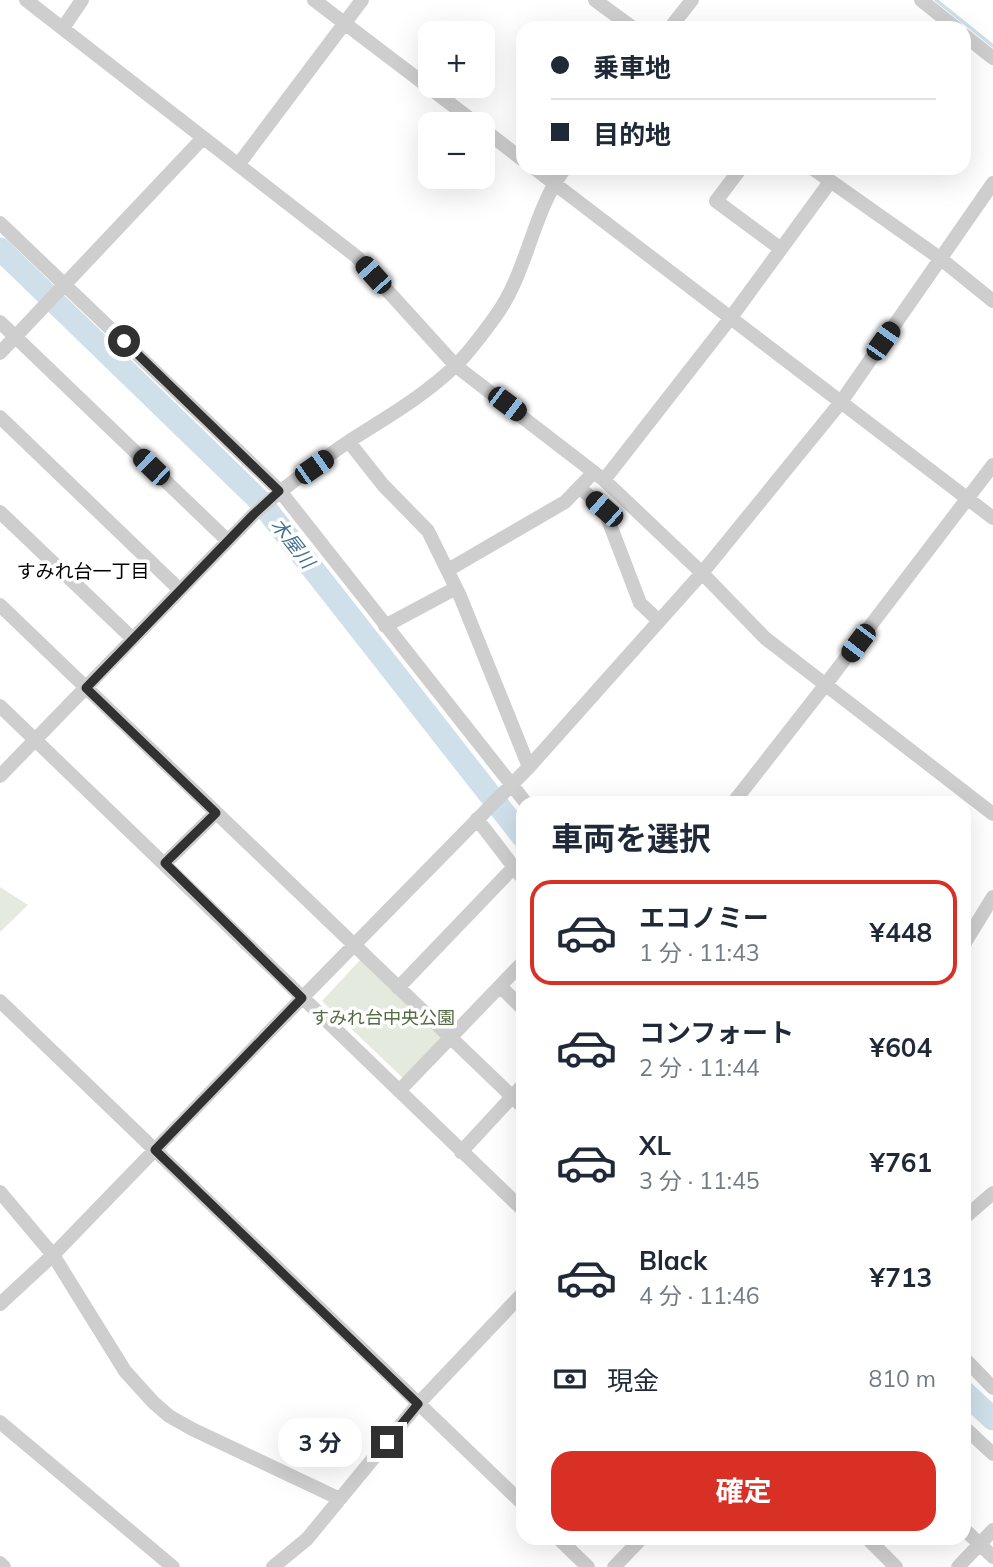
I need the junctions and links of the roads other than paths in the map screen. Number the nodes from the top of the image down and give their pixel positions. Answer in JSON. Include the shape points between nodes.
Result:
{"nodes":[{"id":1,"x":26,"y":0,"type":"edge"},
{"id":2,"x":82,"y":0,"type":"edge"},
{"id":3,"x":314,"y":0,"type":"edge"},
{"id":4,"x":362,"y":0,"type":"edge"},
{"id":5,"x":596,"y":0,"type":"edge"},
{"id":6,"x":692,"y":0,"type":"edge"},
{"id":7,"x":921,"y":0,"type":"edge"},
{"id":8,"x":624,"y":21,"type":"edge"},
{"id":9,"x":676,"y":21,"type":"edge"},
{"id":10,"x":947,"y":21,"type":"edge"},
{"id":11,"x":344,"y":23,"type":"junction"},
{"id":12,"x":63,"y":28,"type":"junction"},
{"id":13,"x":971,"y":41,"type":"edge"},
{"id":14,"x":993,"y":58,"type":"edge"},
{"id":15,"x":461,"y":112,"type":"edge"},
{"id":16,"x":495,"y":138,"type":"edge"},
{"id":17,"x":202,"y":139,"type":"junction"},
{"id":18,"x":516,"y":155,"type":"edge"},
{"id":19,"x":238,"y":165,"type":"junction"},
{"id":20,"x":543,"y":175,"type":"edge"},
{"id":21,"x":560,"y":175,"type":"edge"},
{"id":22,"x":736,"y":175,"type":"edge"},
{"id":23,"x":822,"y":175,"type":"edge"},
{"id":24,"x":830,"y":182,"type":"junction"},
{"id":25,"x":554,"y":183,"type":"junction"},
{"id":26,"x":993,"y":183,"type":"edge"},
{"id":27,"x":0,"y":223,"type":"edge"},
{"id":28,"x":781,"y":249,"type":"junction"},
{"id":29,"x":941,"y":259,"type":"junction"},
{"id":30,"x":66,"y":285,"type":"junction"},
{"id":31,"x":993,"y":301,"type":"edge"},
{"id":32,"x":732,"y":317,"type":"junction"},
{"id":33,"x":0,"y":322,"type":"edge"},
{"id":34,"x":15,"y":337,"type":"junction"},
{"id":35,"x":0,"y":353,"type":"edge"},
{"id":36,"x":456,"y":366,"type":"junction"},
{"id":37,"x":841,"y":401,"type":"junction"},
{"id":38,"x":0,"y":417,"type":"edge"},
{"id":39,"x":349,"y":442,"type":"junction"},
{"id":40,"x":993,"y":465,"type":"edge"},
{"id":41,"x":599,"y":476,"type":"junction"},
{"id":42,"x":580,"y":488,"type":"junction"},
{"id":43,"x":279,"y":491,"type":"junction"},
{"id":44,"x":967,"y":498,"type":"junction"},
{"id":45,"x":0,"y":512,"type":"edge"},
{"id":46,"x":993,"y":518,"type":"edge"},
{"id":47,"x":228,"y":541,"type":"junction"},
{"id":48,"x":447,"y":570,"type":"junction"},
{"id":49,"x":702,"y":573,"type":"junction"},
{"id":50,"x":456,"y":588,"type":"junction"},
{"id":51,"x":180,"y":590,"type":"junction"},
{"id":52,"x":0,"y":605,"type":"edge"},
{"id":53,"x":659,"y":621,"type":"junction"},
{"id":54,"x":385,"y":626,"type":"junction"},
{"id":55,"x":133,"y":639,"type":"junction"},
{"id":56,"x":826,"y":684,"type":"junction"},
{"id":57,"x":86,"y":688,"type":"junction"},
{"id":58,"x":0,"y":706,"type":"edge"},
{"id":59,"x":35,"y":740,"type":"junction"},
{"id":60,"x":529,"y":767,"type":"junction"},
{"id":61,"x":0,"y":776,"type":"edge"},
{"id":62,"x":508,"y":788,"type":"junction"},
{"id":63,"x":518,"y":796,"type":"edge"},
{"id":64,"x":738,"y":796,"type":"edge"},
{"id":65,"x":970,"y":796,"type":"edge"},
{"id":66,"x":971,"y":797,"type":"edge"},
{"id":67,"x":216,"y":813,"type":"junction"},
{"id":68,"x":993,"y":814,"type":"edge"},
{"id":69,"x":478,"y":817,"type":"junction"},
{"id":70,"x":165,"y":863,"type":"junction"},
{"id":71,"x":516,"y":869,"type":"edge"},
{"id":72,"x":516,"y":876,"type":"edge"},
{"id":73,"x":993,"y":897,"type":"edge"},
{"id":74,"x":971,"y":933,"type":"edge"},
{"id":75,"x":353,"y":945,"type":"junction"},
{"id":76,"x":516,"y":969,"type":"edge"},
{"id":77,"x":500,"y":986,"type":"junction"},
{"id":78,"x":398,"y":988,"type":"junction"},
{"id":79,"x":302,"y":998,"type":"junction"},
{"id":80,"x":0,"y":1001,"type":"edge"},
{"id":81,"x":516,"y":1002,"type":"edge"},
{"id":82,"x":450,"y":1038,"type":"junction"},
{"id":83,"x":399,"y":1091,"type":"junction"},
{"id":84,"x":516,"y":1100,"type":"edge"},
{"id":85,"x":516,"y":1104,"type":"edge"},
{"id":86,"x":155,"y":1150,"type":"junction"},
{"id":87,"x":461,"y":1152,"type":"junction"},
{"id":88,"x":0,"y":1192,"type":"edge"},
{"id":89,"x":992,"y":1196,"type":"edge"},
{"id":90,"x":516,"y":1203,"type":"edge"},
{"id":91,"x":971,"y":1212,"type":"edge"},
{"id":92,"x":53,"y":1255,"type":"junction"},
{"id":93,"x":516,"y":1300,"type":"edge"},
{"id":94,"x":0,"y":1304,"type":"edge"},
{"id":95,"x":971,"y":1365,"type":"edge"},
{"id":96,"x":993,"y":1388,"type":"edge"},
{"id":97,"x":418,"y":1404,"type":"junction"},
{"id":98,"x":0,"y":1422,"type":"edge"},
{"id":99,"x":971,"y":1434,"type":"edge"},
{"id":100,"x":993,"y":1454,"type":"edge"},
{"id":101,"x":516,"y":1497,"type":"edge"},
{"id":102,"x":340,"y":1499,"type":"junction"},
{"id":103,"x":993,"y":1530,"type":"edge"},
{"id":104,"x":971,"y":1536,"type":"edge"},
{"id":105,"x":980,"y":1544,"type":"junction"},
{"id":106,"x":565,"y":1545,"type":"edge"},
{"id":107,"x":635,"y":1545,"type":"edge"},
{"id":108,"x":874,"y":1545,"type":"edge"},
{"id":109,"x":993,"y":1557,"type":"edge"},
{"id":110,"x":173,"y":1567,"type":"edge"},
{"id":111,"x":273,"y":1567,"type":"edge"},
{"id":112,"x":588,"y":1567,"type":"edge"},
{"id":113,"x":614,"y":1567,"type":"edge"},
{"id":114,"x":896,"y":1567,"type":"edge"},
{"id":115,"x":958,"y":1567,"type":"edge"}],
"edges":[{"from":1,"to":12,"type":"street"},
{"from":2,"to":12,"type":"street"},
{"from":3,"to":11,"type":"street"},
{"from":4,"to":11,"type":"street"},
{"from":5,"to":8,"type":"street"},
{"from":6,"to":9,"type":"street"},
{"from":7,"to":10,"type":"street"},
{"from":11,"to":15,"type":"street"},
{"from":11,"to":19,"type":"street"},
{"from":12,"to":17,"type":"street"},
{"from":13,"to":14,"type":"street"},
{"from":16,"to":18,"type":"street"},
{"from":17,"to":19,"type":"street"},
{"from":17,"to":30,"type":"street"},
{"from":19,"to":36,"type":"street","via":[[357,257]]},
{"from":20,"to":25,"type":"street"},
{"from":21,"to":25,"type":"street"},
{"from":22,"to":28,"type":"street","via":[[716,201]]},
{"from":23,"to":24,"type":"street"},
{"from":24,"to":28,"type":"street"},
{"from":24,"to":29,"type":"street"},
{"from":25,"to":32,"type":"street"},
{"from":25,"to":36,"type":"street","via":[[518,278],[497,314]]},
{"from":26,"to":29,"type":"street"},
{"from":27,"to":30,"type":"street"},
{"from":28,"to":32,"type":"street"},
{"from":29,"to":31,"type":"street"},
{"from":29,"to":37,"type":"street"},
{"from":30,"to":34,"type":"street"},
{"from":30,"to":43,"type":"street"},
{"from":32,"to":37,"type":"street"},
{"from":32,"to":41,"type":"street"},
{"from":33,"to":34,"type":"street"},
{"from":34,"to":35,"type":"street"},
{"from":34,"to":47,"type":"street"},
{"from":36,"to":39,"type":"street","via":[[411,403]]},
{"from":36,"to":41,"type":"street"},
{"from":37,"to":44,"type":"street"},
{"from":37,"to":49,"type":"street"},
{"from":38,"to":51,"type":"street"},
{"from":39,"to":43,"type":"street"},
{"from":39,"to":48,"type":"street","via":[[428,531]]},
{"from":40,"to":44,"type":"street"},
{"from":41,"to":42,"type":"street"},
{"from":41,"to":49,"type":"street"},
{"from":42,"to":48,"type":"street","via":[[565,502]]},
{"from":42,"to":53,"type":"street","via":[[604,509],[640,603]]},
{"from":43,"to":47,"type":"street"},
{"from":43,"to":54,"type":"street"},
{"from":44,"to":46,"type":"street"},
{"from":44,"to":56,"type":"street"},
{"from":45,"to":55,"type":"street"},
{"from":47,"to":51,"type":"street"},
{"from":48,"to":50,"type":"street"},
{"from":49,"to":53,"type":"street"},
{"from":49,"to":56,"type":"street","via":[[765,638]]},
{"from":50,"to":54,"type":"street"},
{"from":50,"to":60,"type":"street"},
{"from":51,"to":55,"type":"street"},
{"from":52,"to":57,"type":"street"},
{"from":53,"to":60,"type":"street"},
{"from":54,"to":62,"type":"street"},
{"from":55,"to":57,"type":"street"},
{"from":56,"to":64,"type":"street"},
{"from":56,"to":65,"type":"street"},
{"from":57,"to":59,"type":"street"},
{"from":57,"to":67,"type":"street"},
{"from":58,"to":59,"type":"street"},
{"from":59,"to":61,"type":"street"},
{"from":59,"to":70,"type":"street"},
{"from":60,"to":62,"type":"street"},
{"from":62,"to":63,"type":"street"},
{"from":62,"to":69,"type":"street"},
{"from":66,"to":68,"type":"street"},
{"from":67,"to":70,"type":"street"},
{"from":67,"to":75,"type":"street"},
{"from":69,"to":71,"type":"street"},
{"from":69,"to":75,"type":"street"},
{"from":70,"to":79,"type":"street"},
{"from":72,"to":78,"type":"street"},
{"from":73,"to":74,"type":"street"},
{"from":75,"to":78,"type":"street"},
{"from":75,"to":79,"type":"street"},
{"from":76,"to":77,"type":"street"},
{"from":77,"to":81,"type":"street"},
{"from":77,"to":82,"type":"street"},
{"from":78,"to":82,"type":"street"},
{"from":79,"to":83,"type":"street"},
{"from":79,"to":86,"type":"street"},
{"from":80,"to":86,"type":"street"},
{"from":82,"to":83,"type":"street"},
{"from":82,"to":84,"type":"street"},
{"from":83,"to":87,"type":"street"},
{"from":85,"to":87,"type":"street"},
{"from":86,"to":92,"type":"street"},
{"from":86,"to":97,"type":"street"},
{"from":87,"to":90,"type":"street"},
{"from":88,"to":92,"type":"street"},
{"from":89,"to":91,"type":"street"},
{"from":92,"to":94,"type":"street"},
{"from":92,"to":102,"type":"street","via":[[125,1371],[169,1416]]},
{"from":93,"to":97,"type":"street"},
{"from":95,"to":96,"type":"street"},
{"from":97,"to":101,"type":"street"},
{"from":97,"to":102,"type":"street"},
{"from":98,"to":110,"type":"street"},
{"from":99,"to":100,"type":"street"},
{"from":102,"to":111,"type":"street","via":[[307,1539]]},
{"from":103,"to":105,"type":"street"},
{"from":104,"to":105,"type":"street"},
{"from":105,"to":109,"type":"street"},
{"from":105,"to":115,"type":"street"},
{"from":106,"to":112,"type":"street"},
{"from":107,"to":113,"type":"street"},
{"from":108,"to":114,"type":"street"}]}
